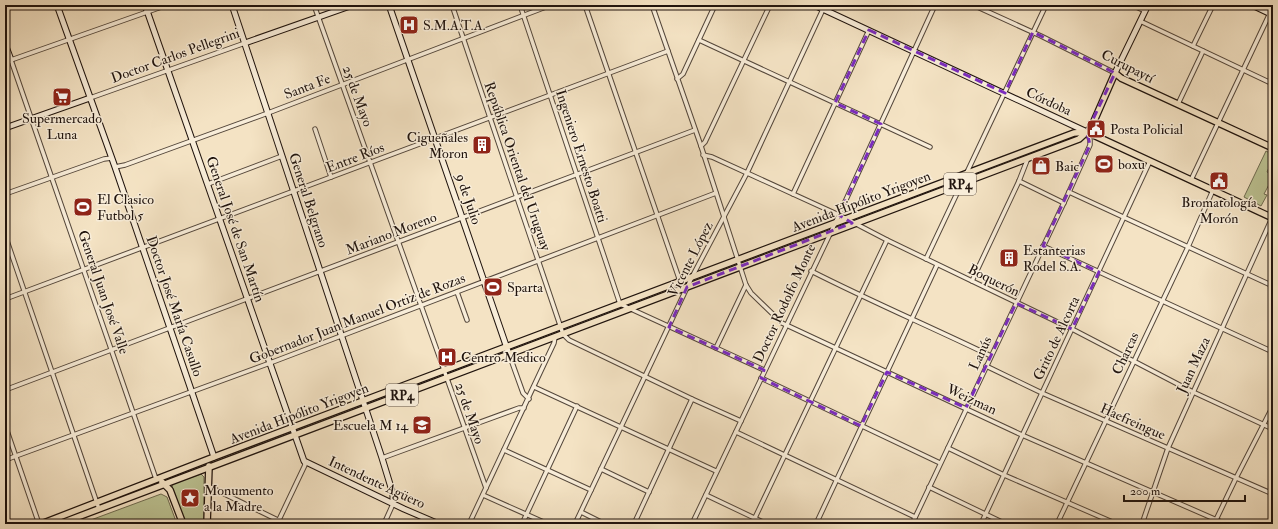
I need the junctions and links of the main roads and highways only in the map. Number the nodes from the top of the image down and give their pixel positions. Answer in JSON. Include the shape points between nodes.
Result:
{"nodes":[{"id":1,"x":1087,"y":132,"type":"junction"},
{"id":2,"x":1273,"y":148,"type":"edge"},
{"id":3,"x":1272,"y":218,"type":"edge"},
{"id":4,"x":214,"y":457,"type":"junction"},
{"id":5,"x":208,"y":468,"type":"junction"},
{"id":6,"x":156,"y":479,"type":"junction"},
{"id":7,"x":164,"y":484,"type":"junction"},
{"id":8,"x":40,"y":524,"type":"edge"},
{"id":9,"x":59,"y":524,"type":"edge"},
{"id":10,"x":183,"y":524,"type":"edge"},
{"id":11,"x":207,"y":524,"type":"edge"}],
"edges":[{"from":1,"to":2,"type":"main road","name":"Curupaytí","number":"RP4","via":[[1115,73]]},
{"from":1,"to":3,"type":"main road","name":"Córdoba"},
{"from":1,"to":4,"type":"main road","name":"Avenida Hipólito Yrigoyen","number":"RP4","via":[[1074,133]]},
{"from":1,"to":5,"type":"main road","name":"Avenida Hipólito Yrigoyen","number":"RP4","via":[[1079,139]]},
{"from":4,"to":5,"type":"main road"},
{"from":4,"to":6,"type":"main road","name":"Avenida Hipólito Yrigoyen","number":"RP4"},
{"from":5,"to":7,"type":"main road","name":"Avenida Hipólito Yrigoyen","number":"RP4"},
{"from":5,"to":11,"type":"main road"},
{"from":6,"to":7,"type":"main road"},
{"from":6,"to":8,"type":"main road","name":"Avenida Hipólito Yrigoyen","number":"RP4"},
{"from":7,"to":9,"type":"main road","name":"Avenida Hipólito Yrigoyen","number":"RP4"},
{"from":7,"to":10,"type":"main road","via":[[170,490]]}]}
